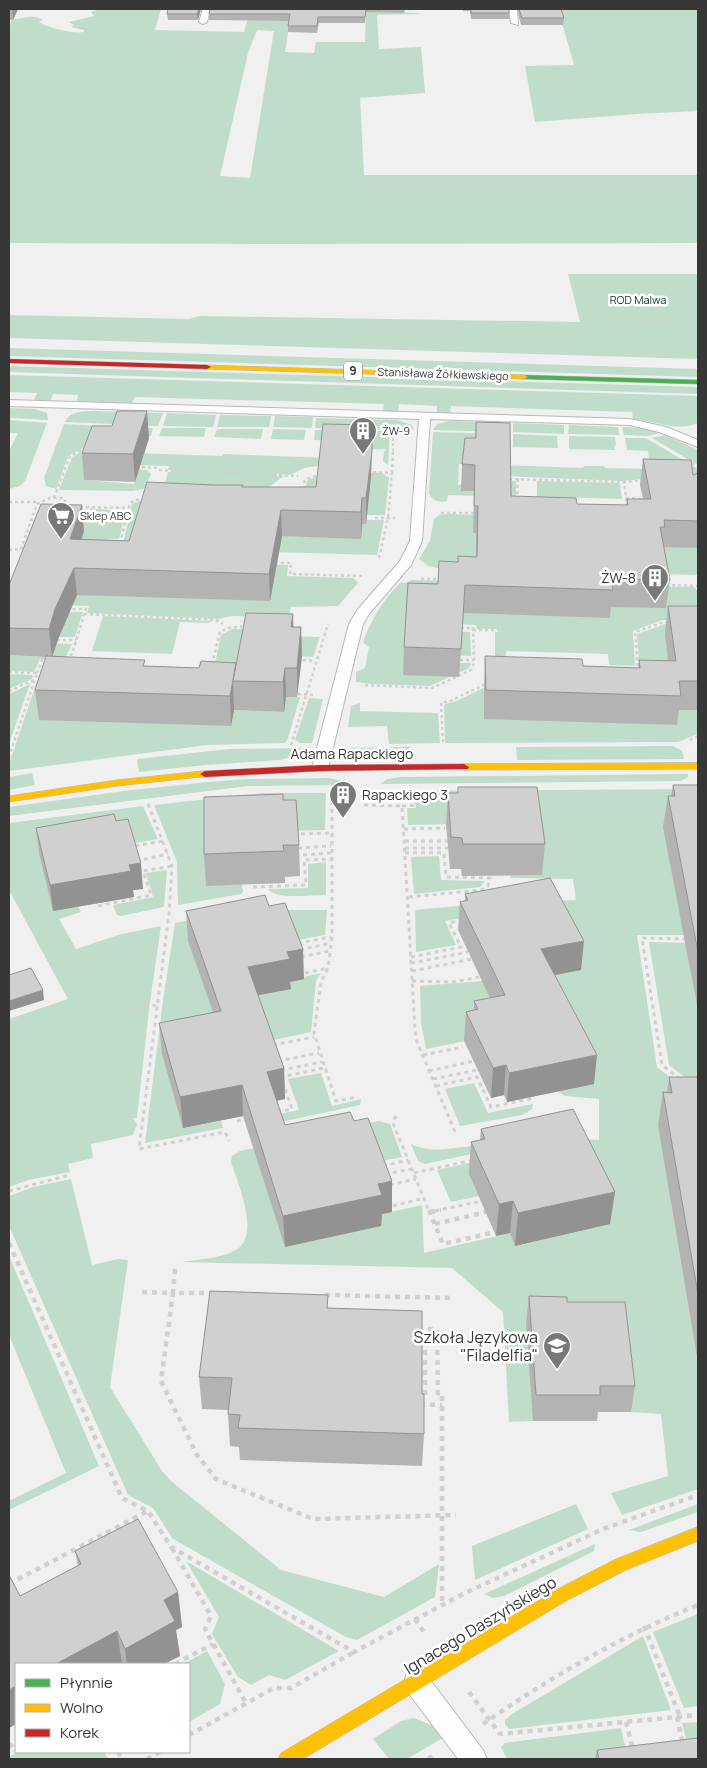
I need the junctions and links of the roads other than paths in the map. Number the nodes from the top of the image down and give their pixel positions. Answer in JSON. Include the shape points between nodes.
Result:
{"nodes":[{"id":1,"x":206,"y":9,"type":"edge"},
{"id":2,"x":513,"y":9,"type":"edge"},
{"id":3,"x":203,"y":22,"type":"dead end"},
{"id":4,"x":515,"y":23,"type":"dead end"},
{"id":5,"x":9,"y":360,"type":"edge"},
{"id":6,"x":698,"y":382,"type":"edge"},
{"id":7,"x":9,"y":403,"type":"edge"},
{"id":8,"x":425,"y":416,"type":"junction"},
{"id":9,"x":698,"y":444,"type":"edge"},
{"id":10,"x":698,"y":766,"type":"edge"},
{"id":11,"x":320,"y":768,"type":"junction"},
{"id":12,"x":9,"y":799,"type":"edge"},
{"id":13,"x":698,"y":1534,"type":"edge"},
{"id":14,"x":416,"y":1682,"type":"junction"},
{"id":15,"x":467,"y":1750,"type":"edge"},
{"id":16,"x":287,"y":1759,"type":"edge"}],
"edges":[{"from":1,"to":3,"type":"lane"},
{"from":2,"to":4,"type":"lane"},
{"from":5,"to":6,"type":"street","name":"Stanisława Żółkiewskiego","number":"9"},
{"from":7,"to":8,"type":"lane"},
{"from":8,"to":9,"type":"lane","via":[[630,422],[662,429]]},
{"from":8,"to":11,"type":"lane","via":[[416,540],[411,553],[356,624]]},
{"from":10,"to":11,"type":"street","name":"Adama Rapackiego"},
{"from":11,"to":12,"type":"street","name":"Adama Rapackiego","via":[[172,776]]},
{"from":13,"to":14,"type":"street","name":"Ignacego Daszyńskiego","via":[[620,1565],[560,1596]]},
{"from":14,"to":15,"type":"lane"},
{"from":14,"to":16,"type":"street","name":"Ignacego Daszyńskiego"}]}
